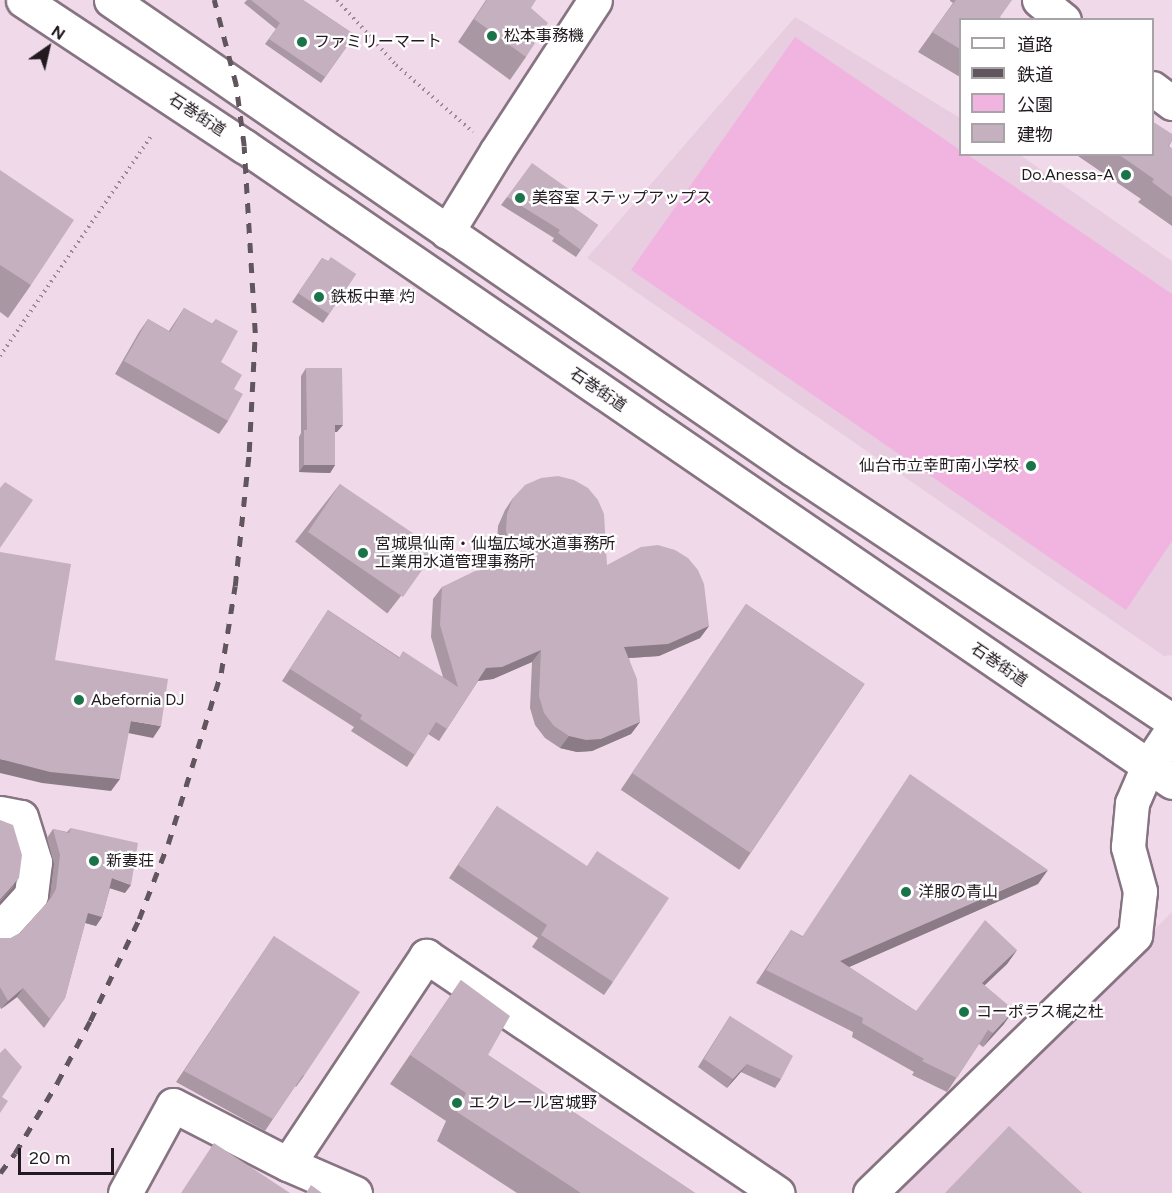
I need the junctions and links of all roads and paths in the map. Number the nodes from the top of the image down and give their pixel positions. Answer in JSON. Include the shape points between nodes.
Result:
{"nodes":[{"id":1,"x":23,"y":0,"type":"edge"},
{"id":2,"x":111,"y":0,"type":"edge"},
{"id":3,"x":337,"y":0,"type":"edge"},
{"id":4,"x":595,"y":0,"type":"edge"},
{"id":5,"x":1039,"y":0,"type":"edge"},
{"id":6,"x":1062,"y":18,"type":"edge"},
{"id":7,"x":1154,"y":90,"type":"edge"},
{"id":8,"x":1172,"y":103,"type":"edge"},
{"id":9,"x":152,"y":135,"type":"dead end"},
{"id":10,"x":496,"y":152,"type":"junction"},
{"id":11,"x":447,"y":232,"type":"junction"},
{"id":12,"x":0,"y":356,"type":"edge"},
{"id":13,"x":1172,"y":722,"type":"edge"},
{"id":14,"x":1172,"y":730,"type":"edge"},
{"id":15,"x":1160,"y":774,"type":"edge"},
{"id":16,"x":0,"y":813,"type":"edge"},
{"id":17,"x":0,"y":929,"type":"edge"},
{"id":18,"x":288,"y":1164,"type":"junction"},
{"id":19,"x":124,"y":1193,"type":"edge"},
{"id":20,"x":355,"y":1193,"type":"edge"},
{"id":21,"x":777,"y":1193,"type":"edge"},
{"id":22,"x":870,"y":1193,"type":"edge"}],
"edges":[{"from":1,"to":15,"type":"street","name":"石巻街道","via":[[244,146]]},
{"from":2,"to":11,"type":"street"},
{"from":3,"to":10,"type":"path","via":[[396,65]]},
{"from":4,"to":10,"type":"street"},
{"from":5,"to":6,"type":"street"},
{"from":7,"to":8,"type":"street"},
{"from":9,"to":12,"type":"path"},
{"from":10,"to":11,"type":"street"},
{"from":11,"to":13,"type":"street"},
{"from":14,"to":15,"type":"street"},
{"from":15,"to":22,"type":"street","via":[[1132,803],[1128,847],[1140,891],[1135,935]]},
{"from":16,"to":17,"type":"street","via":[[21,817],[35,862],[32,895]]},
{"from":18,"to":19,"type":"street","via":[[173,1105]]},
{"from":18,"to":20,"type":"street"},
{"from":18,"to":21,"type":"street","via":[[426,956]]}]}
